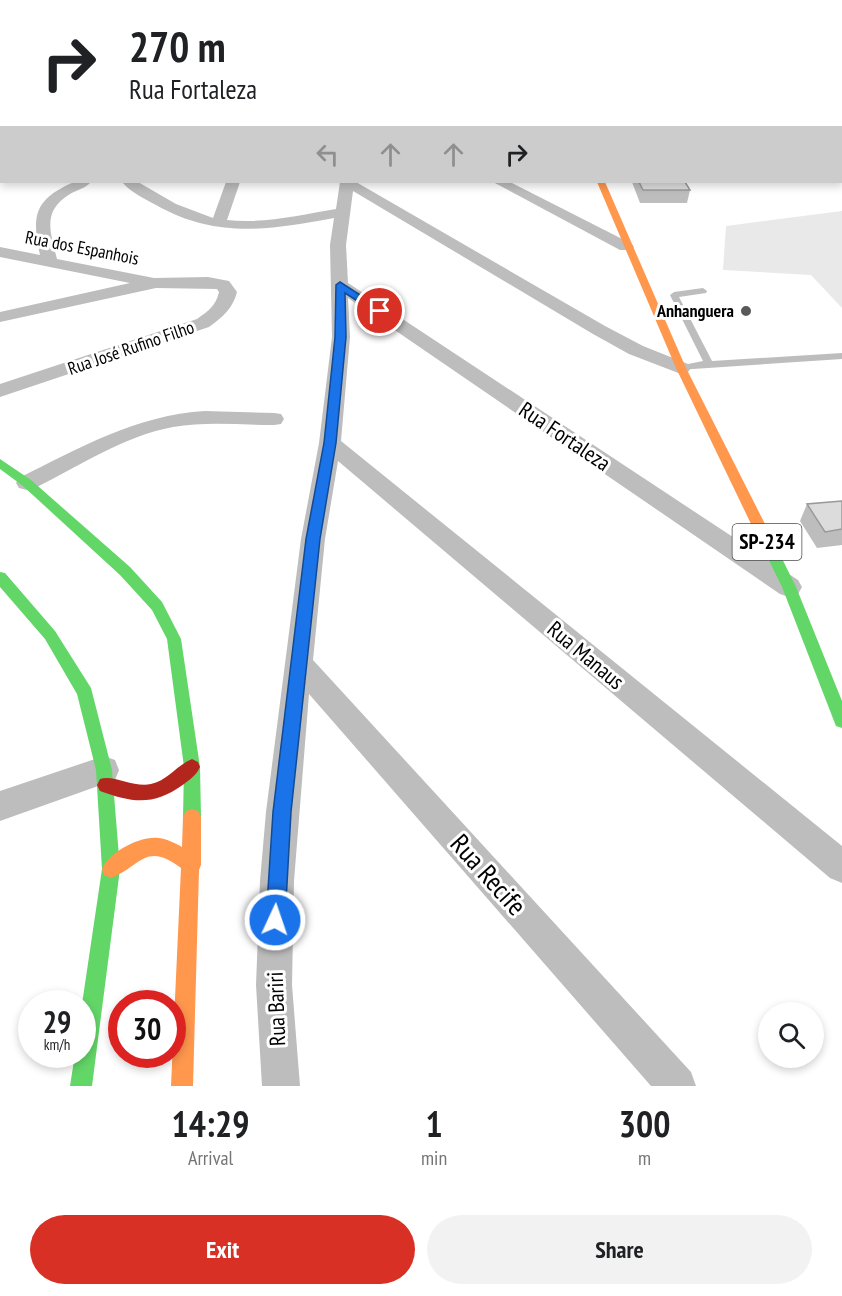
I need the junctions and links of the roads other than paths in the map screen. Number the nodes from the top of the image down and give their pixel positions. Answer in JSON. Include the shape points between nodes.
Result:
{"nodes":[{"id":1,"x":81,"y":183,"type":"edge"},
{"id":2,"x":131,"y":183,"type":"edge"},
{"id":3,"x":233,"y":183,"type":"edge"},
{"id":4,"x":347,"y":183,"type":"edge"},
{"id":5,"x":349,"y":183,"type":"edge"},
{"id":6,"x":502,"y":183,"type":"edge"},
{"id":7,"x":601,"y":183,"type":"edge"},
{"id":8,"x":342,"y":212,"type":"junction"},
{"id":9,"x":218,"y":224,"type":"junction"},
{"id":10,"x":589,"y":226,"type":"junction"},
{"id":11,"x":620,"y":231,"type":"junction"},
{"id":12,"x":626,"y":247,"type":"junction"},
{"id":13,"x":0,"y":252,"type":"edge"},
{"id":14,"x":51,"y":263,"type":"junction"},
{"id":15,"x":156,"y":283,"type":"junction"},
{"id":16,"x":340,"y":285,"type":"junction"},
{"id":17,"x":703,"y":291,"type":"dead end"},
{"id":18,"x":0,"y":317,"type":"edge"},
{"id":19,"x":686,"y":317,"type":"junction"},
{"id":20,"x":659,"y":318,"type":"junction"},
{"id":21,"x":842,"y":356,"type":"edge"},
{"id":22,"x":709,"y":364,"type":"junction"},
{"id":23,"x":681,"y":368,"type":"junction"},
{"id":24,"x":0,"y":391,"type":"edge"},
{"id":25,"x":274,"y":419,"type":"dead end"},
{"id":26,"x":330,"y":443,"type":"junction"},
{"id":27,"x":0,"y":463,"type":"edge"},
{"id":28,"x":27,"y":483,"type":"junction"},
{"id":29,"x":0,"y":578,"type":"edge"},
{"id":30,"x":789,"y":587,"type":"junction"},
{"id":31,"x":300,"y":664,"type":"junction"},
{"id":32,"x":842,"y":721,"type":"edge"},
{"id":33,"x":192,"y":767,"type":"junction"},
{"id":34,"x":105,"y":777,"type":"junction"},
{"id":35,"x":0,"y":806,"type":"edge"},
{"id":36,"x":192,"y":865,"type":"junction"},
{"id":37,"x":842,"y":867,"type":"edge"},
{"id":38,"x":111,"y":869,"type":"junction"},
{"id":39,"x":81,"y":1086,"type":"edge"},
{"id":40,"x":182,"y":1086,"type":"edge"},
{"id":41,"x":281,"y":1086,"type":"edge"},
{"id":42,"x":677,"y":1086,"type":"edge"}],
"edges":[{"from":1,"to":14,"type":"street","via":[[45,206],[44,240]]},
{"from":2,"to":9,"type":"street","via":[[171,207]]},
{"from":3,"to":9,"type":"street"},
{"from":4,"to":8,"type":"street","name":"Rua Bariri"},
{"from":5,"to":23,"type":"street","via":[[599,330]]},
{"from":6,"to":10,"type":"street"},
{"from":7,"to":11,"type":"main road","number":"SP-234"},
{"from":8,"to":9,"type":"street","via":[[261,224]]},
{"from":8,"to":16,"type":"street","name":"Rua Bariri","via":[[338,245]]},
{"from":10,"to":11,"type":"street"},
{"from":10,"to":12,"type":"street"},
{"from":11,"to":12,"type":"main road","number":"SP-234"},
{"from":12,"to":20,"type":"main road","number":"SP-234"},
{"from":13,"to":14,"type":"street","name":"Rua dos Espanhois"},
{"from":14,"to":15,"type":"street","name":"Rua dos Espanhois"},
{"from":15,"to":18,"type":"street","name":"Rua José Rufino Filho"},
{"from":15,"to":24,"type":"street","name":"Rua José Rufino Filho","via":[[208,282],[223,285],[228,292],[221,310],[203,323]]},
{"from":16,"to":26,"type":"street","name":"Rua Bariri","via":[[341,337]]},
{"from":16,"to":30,"type":"street","name":"Rua Fortaleza"},
{"from":17,"to":19,"type":"lane","via":[[675,293]]},
{"from":19,"to":20,"type":"lane"},
{"from":19,"to":22,"type":"lane"},
{"from":20,"to":23,"type":"main road","number":"SP-234"},
{"from":21,"to":22,"type":"lane"},
{"from":22,"to":23,"type":"lane"},
{"from":23,"to":30,"type":"main road","number":"SP-234"},
{"from":25,"to":28,"type":"street","via":[[194,418],[145,428]]},
{"from":26,"to":31,"type":"street","name":"Rua Bariri","via":[[313,539]]},
{"from":26,"to":37,"type":"street","name":"Rua Manaus"},
{"from":27,"to":28,"type":"main road"},
{"from":28,"to":33,"type":"main road","via":[[157,606],[174,639]]},
{"from":29,"to":34,"type":"main road","via":[[50,635],[85,693]]},
{"from":30,"to":32,"type":"main road","number":"SP-234"},
{"from":31,"to":41,"type":"street","name":"Rua Bariri","via":[[282,812],[274,940]]},
{"from":31,"to":42,"type":"street","name":"Rua Recife"},
{"from":33,"to":34,"type":"main road","via":[[171,786],[152,794],[126,795]]},
{"from":33,"to":36,"type":"main road"},
{"from":34,"to":35,"type":"street"},
{"from":34,"to":38,"type":"main road"},
{"from":36,"to":38,"type":"main road","via":[[176,850],[156,844],[132,851]]},
{"from":36,"to":40,"type":"main road"},
{"from":38,"to":39,"type":"main road"}]}
